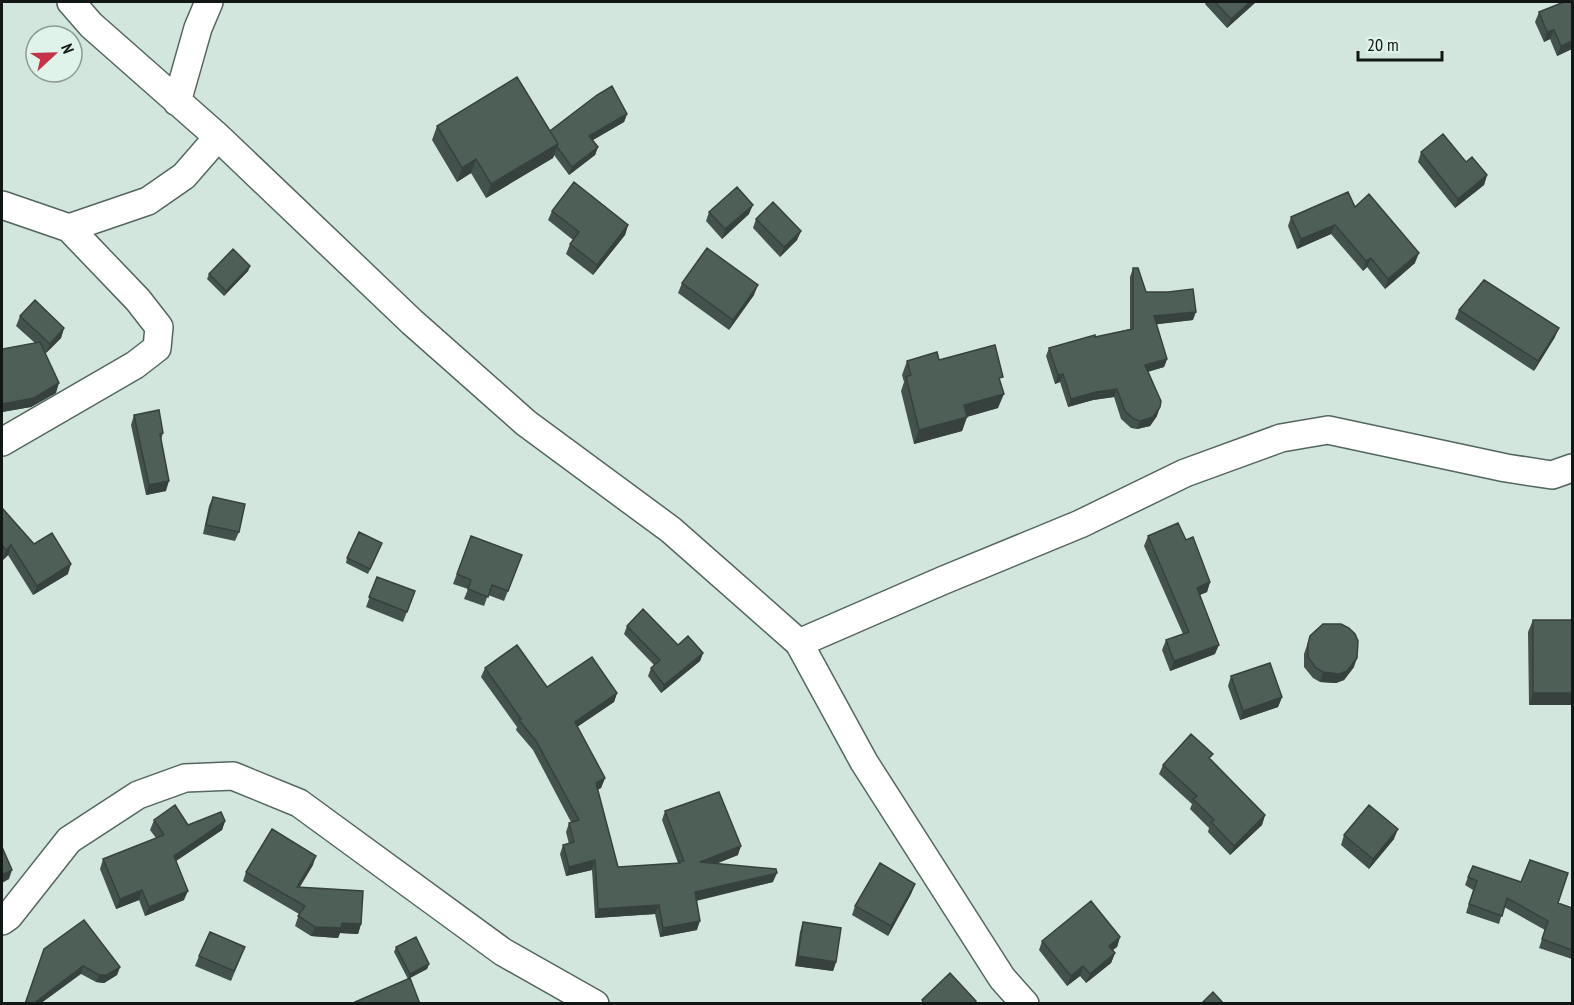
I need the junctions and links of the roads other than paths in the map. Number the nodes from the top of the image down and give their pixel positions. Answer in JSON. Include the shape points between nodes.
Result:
{"nodes":[{"id":1,"x":71,"y":2,"type":"edge"},
{"id":2,"x":209,"y":2,"type":"edge"},
{"id":3,"x":177,"y":102,"type":"junction"},
{"id":4,"x":218,"y":137,"type":"junction"},
{"id":5,"x":2,"y":205,"type":"edge"},
{"id":6,"x":69,"y":228,"type":"junction"},
{"id":7,"x":2,"y":442,"type":"edge"},
{"id":8,"x":1572,"y":468,"type":"edge"},
{"id":9,"x":799,"y":644,"type":"junction"},
{"id":10,"x":2,"y":921,"type":"edge"},
{"id":11,"x":595,"y":1004,"type":"edge"},
{"id":12,"x":1025,"y":1004,"type":"edge"}],
"edges":[{"from":1,"to":3,"type":"street","via":[[91,25]]},
{"from":2,"to":3,"type":"street"},
{"from":3,"to":4,"type":"street"},
{"from":4,"to":6,"type":"street","via":[[184,176],[148,201]]},
{"from":4,"to":9,"type":"street","via":[[412,322],[525,423],[671,530]]},
{"from":5,"to":6,"type":"street"},
{"from":6,"to":7,"type":"street","via":[[159,327],[157,348],[135,365]]},
{"from":8,"to":9,"type":"street","via":[[1552,475],[1506,468],[1328,430],[1281,438],[1185,473],[1080,524]]},
{"from":9,"to":12,"type":"street","via":[[864,762],[1002,978]]},
{"from":10,"to":11,"type":"street","via":[[69,840],[138,795],[185,778],[233,776],[299,803],[503,952]]}]}
